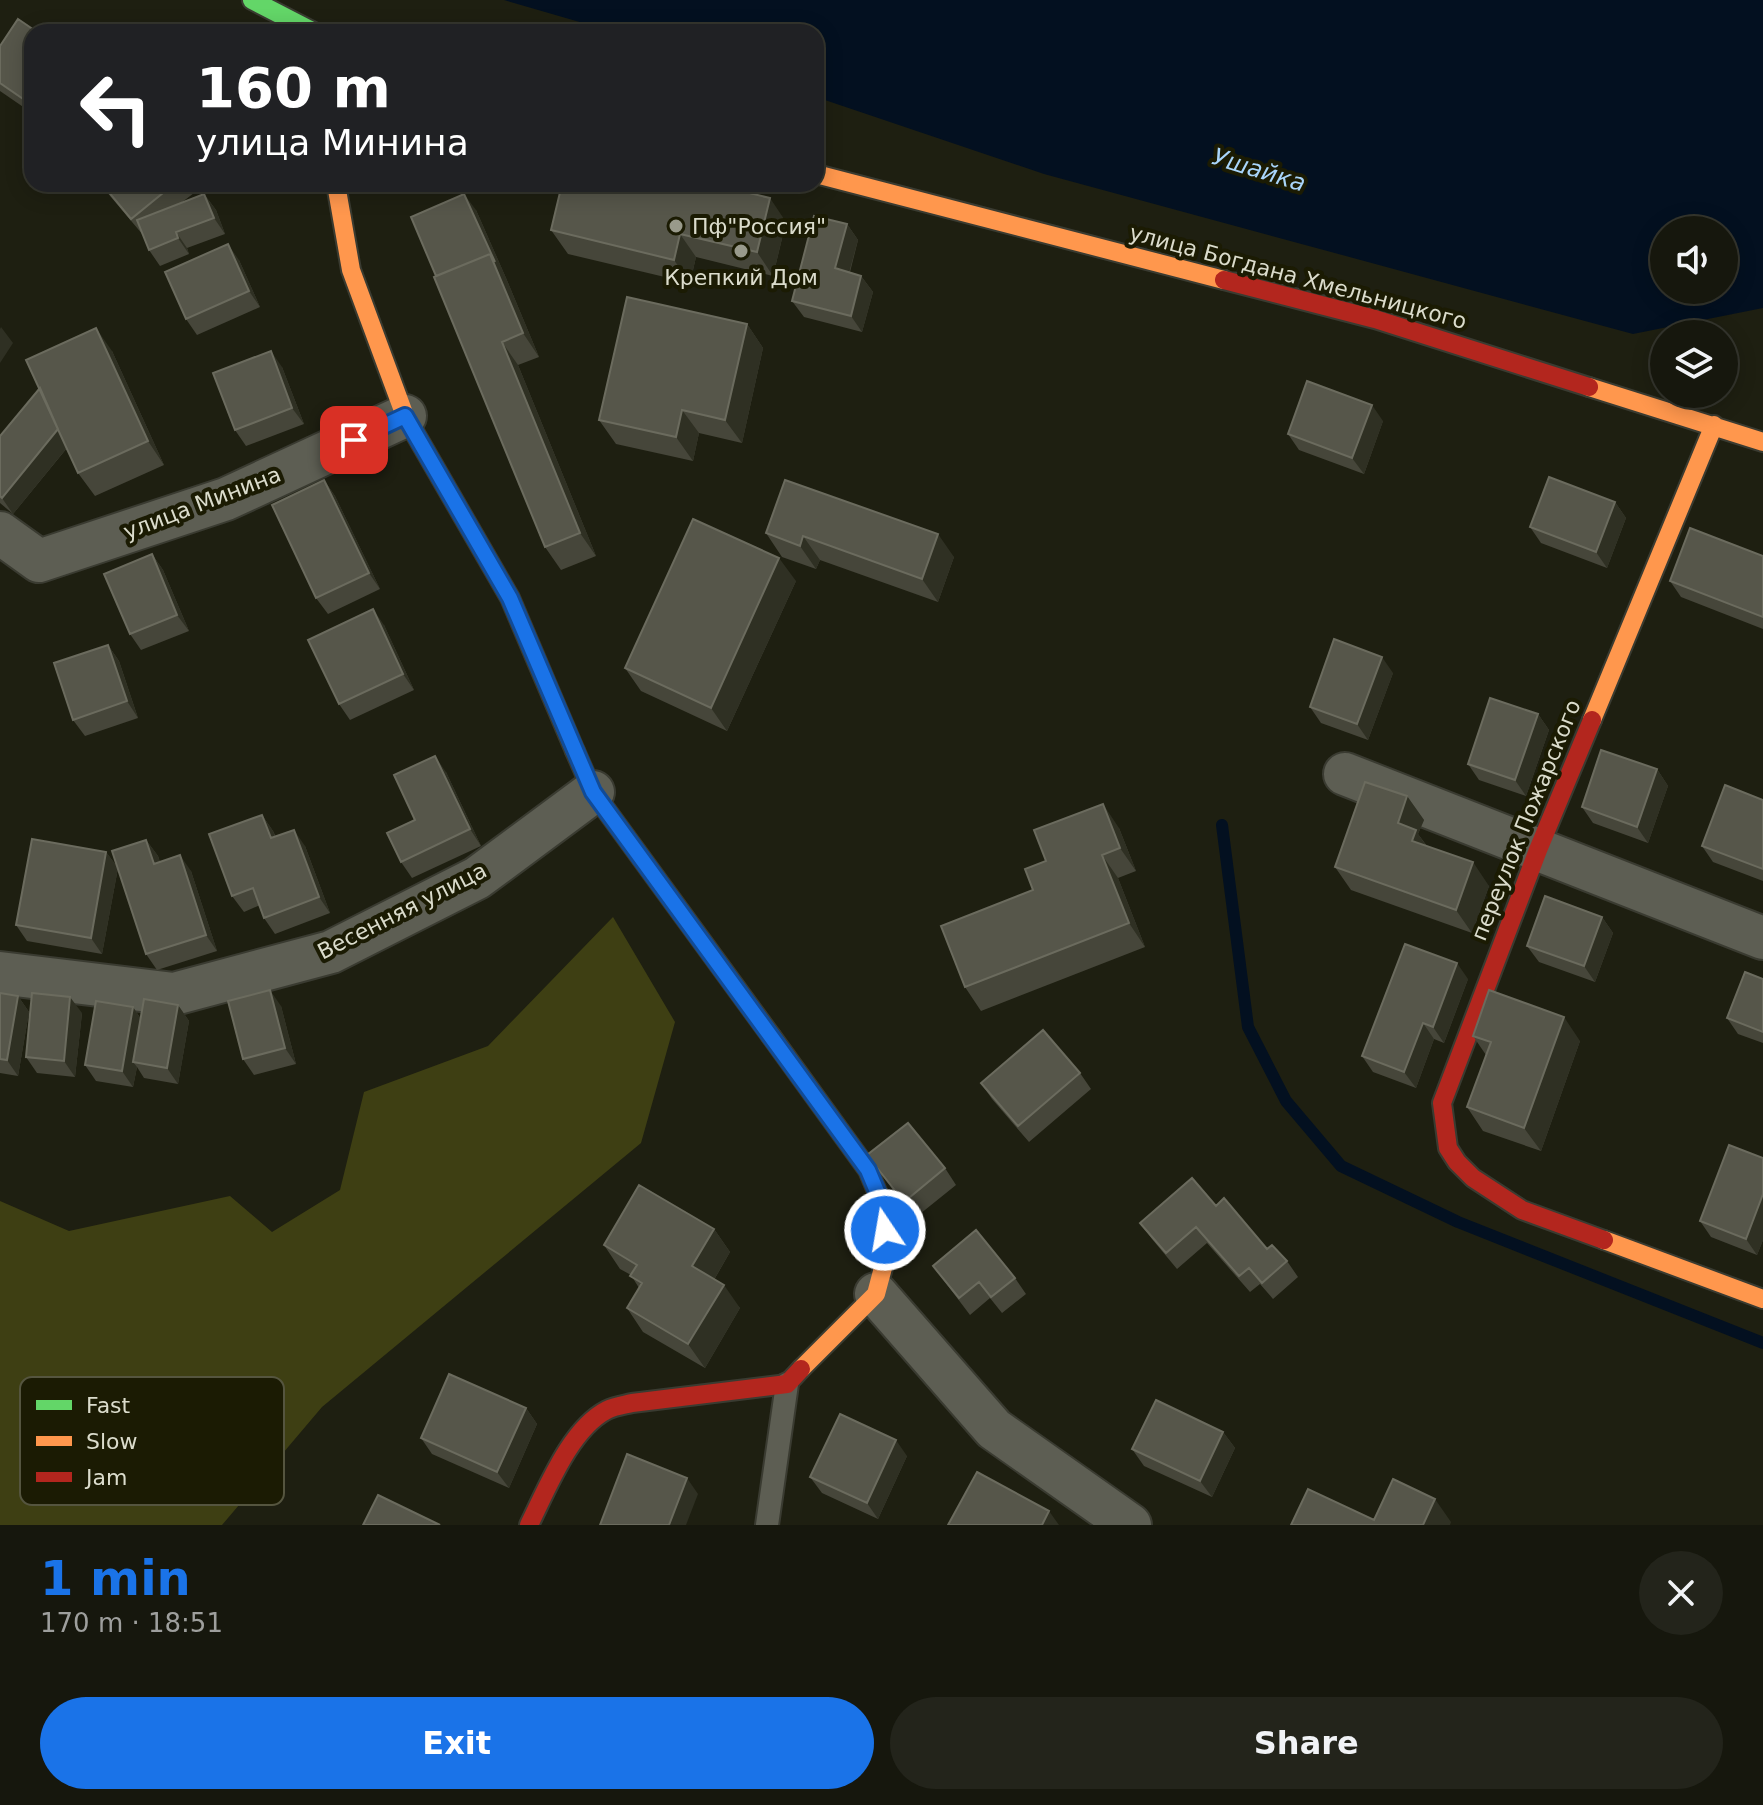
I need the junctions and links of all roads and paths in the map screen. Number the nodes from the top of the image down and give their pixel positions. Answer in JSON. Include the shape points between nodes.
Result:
{"nodes":[{"id":1,"x":252,"y":0,"type":"edge"},
{"id":2,"x":298,"y":24,"type":"edge"},
{"id":3,"x":824,"y":176,"type":"edge"},
{"id":4,"x":337,"y":192,"type":"edge"},
{"id":5,"x":405,"y":416,"type":"junction"},
{"id":6,"x":1714,"y":425,"type":"junction"},
{"id":7,"x":1763,"y":442,"type":"edge"},
{"id":8,"x":0,"y":533,"type":"edge"},
{"id":9,"x":1345,"y":774,"type":"dead end"},
{"id":10,"x":593,"y":792,"type":"junction"},
{"id":11,"x":1538,"y":850,"type":"junction"},
{"id":12,"x":1763,"y":938,"type":"edge"},
{"id":13,"x":0,"y":973,"type":"edge"},
{"id":14,"x":876,"y":1294,"type":"junction"},
{"id":15,"x":1763,"y":1299,"type":"edge"},
{"id":16,"x":787,"y":1384,"type":"junction"},
{"id":17,"x":529,"y":1525,"type":"edge"},
{"id":18,"x":767,"y":1525,"type":"edge"},
{"id":19,"x":1130,"y":1525,"type":"edge"}],
"edges":[{"from":1,"to":2,"type":"street"},
{"from":3,"to":6,"type":"street","name":"улица Богдана Хмельницкого","via":[[1375,319]]},
{"from":4,"to":5,"type":"street","via":[[351,270]]},
{"from":5,"to":8,"type":"street","name":"улица Минина","via":[[226,499],[39,561]]},
{"from":5,"to":10,"type":"street","via":[[510,598]]},
{"from":6,"to":7,"type":"street","name":"улица Богдана Хмельницкого"},
{"from":6,"to":11,"type":"street","name":"переулок Пожарского"},
{"from":9,"to":11,"type":"street"},
{"from":10,"to":13,"type":"street","name":"Весенняя улица","via":[[477,878],[331,952],[174,994]]},
{"from":10,"to":14,"type":"street","via":[[868,1170],[881,1201],[885,1230]]},
{"from":11,"to":12,"type":"street"},
{"from":11,"to":15,"type":"street","name":"переулок Пожарского","via":[[1442,1103],[1452,1155],[1485,1188],[1522,1210]]},
{"from":14,"to":16,"type":"street"},
{"from":14,"to":19,"type":"street","via":[[994,1429]]},
{"from":16,"to":17,"type":"street","via":[[607,1410],[588,1423]]},
{"from":16,"to":18,"type":"lane"}]}
